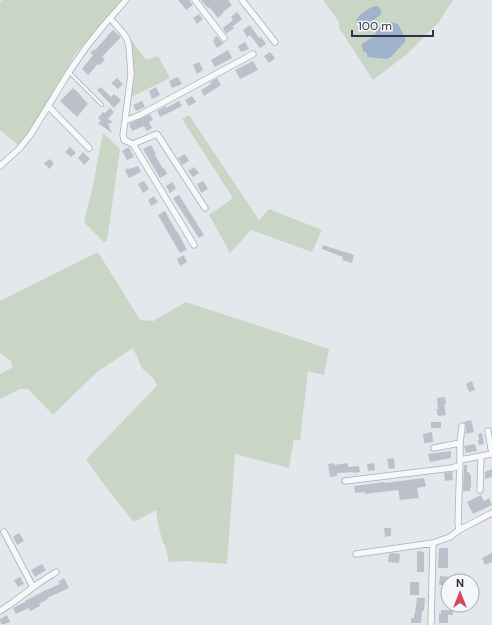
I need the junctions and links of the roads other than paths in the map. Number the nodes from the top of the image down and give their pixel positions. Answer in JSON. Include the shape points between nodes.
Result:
{"nodes":[{"id":1,"x":126,"y":0,"type":"edge"},
{"id":2,"x":195,"y":0,"type":"edge"},
{"id":3,"x":242,"y":0,"type":"edge"},
{"id":4,"x":110,"y":18,"type":"junction"},
{"id":5,"x":224,"y":38,"type":"dead end"},
{"id":6,"x":275,"y":42,"type":"dead end"},
{"id":7,"x":253,"y":54,"type":"dead end"},
{"id":8,"x":69,"y":72,"type":"junction"},
{"id":9,"x":102,"y":105,"type":"dead end"},
{"id":10,"x":48,"y":106,"type":"junction"},
{"id":11,"x":125,"y":121,"type":"junction"},
{"id":12,"x":133,"y":144,"type":"junction"},
{"id":13,"x":89,"y":148,"type":"dead end"},
{"id":14,"x":0,"y":166,"type":"edge"},
{"id":15,"x":205,"y":208,"type":"dead end"},
{"id":16,"x":194,"y":245,"type":"dead end"},
{"id":17,"x":462,"y":426,"type":"dead end"},
{"id":18,"x":488,"y":431,"type":"dead end"},
{"id":19,"x":460,"y":444,"type":"junction"},
{"id":20,"x":434,"y":448,"type":"dead end"},
{"id":21,"x":492,"y":454,"type":"edge"},
{"id":22,"x":481,"y":456,"type":"junction"},
{"id":23,"x":460,"y":463,"type":"junction"},
{"id":24,"x":345,"y":481,"type":"dead end"},
{"id":25,"x":480,"y":490,"type":"dead end"},
{"id":26,"x":492,"y":513,"type":"edge"},
{"id":27,"x":459,"y":530,"type":"junction"},
{"id":28,"x":4,"y":532,"type":"dead end"},
{"id":29,"x":434,"y":542,"type":"junction"},
{"id":30,"x":356,"y":554,"type":"dead end"},
{"id":31,"x":56,"y":572,"type":"dead end"},
{"id":32,"x":33,"y":587,"type":"junction"},
{"id":33,"x":0,"y":611,"type":"edge"},
{"id":34,"x":431,"y":625,"type":"edge"}],
"edges":[{"from":1,"to":4,"type":"street"},
{"from":2,"to":5,"type":"street"},
{"from":3,"to":6,"type":"street"},
{"from":4,"to":8,"type":"street"},
{"from":4,"to":11,"type":"street","via":[[124,34],[129,46],[131,78]]},
{"from":7,"to":11,"type":"street"},
{"from":8,"to":9,"type":"lane"},
{"from":8,"to":10,"type":"street"},
{"from":10,"to":13,"type":"street"},
{"from":10,"to":14,"type":"street","via":[[19,150]]},
{"from":11,"to":12,"type":"street","via":[[122,135],[124,140]]},
{"from":12,"to":15,"type":"street","via":[[157,134]]},
{"from":12,"to":16,"type":"street"},
{"from":17,"to":19,"type":"street"},
{"from":18,"to":21,"type":"street"},
{"from":19,"to":20,"type":"street"},
{"from":19,"to":23,"type":"street"},
{"from":21,"to":22,"type":"street"},
{"from":22,"to":23,"type":"street"},
{"from":22,"to":25,"type":"street"},
{"from":23,"to":24,"type":"street","via":[[444,469]]},
{"from":23,"to":27,"type":"street"},
{"from":26,"to":27,"type":"street"},
{"from":27,"to":29,"type":"street","via":[[450,537]]},
{"from":28,"to":32,"type":"street"},
{"from":29,"to":30,"type":"street"},
{"from":29,"to":34,"type":"street"},
{"from":31,"to":32,"type":"street"},
{"from":32,"to":33,"type":"street"}]}
